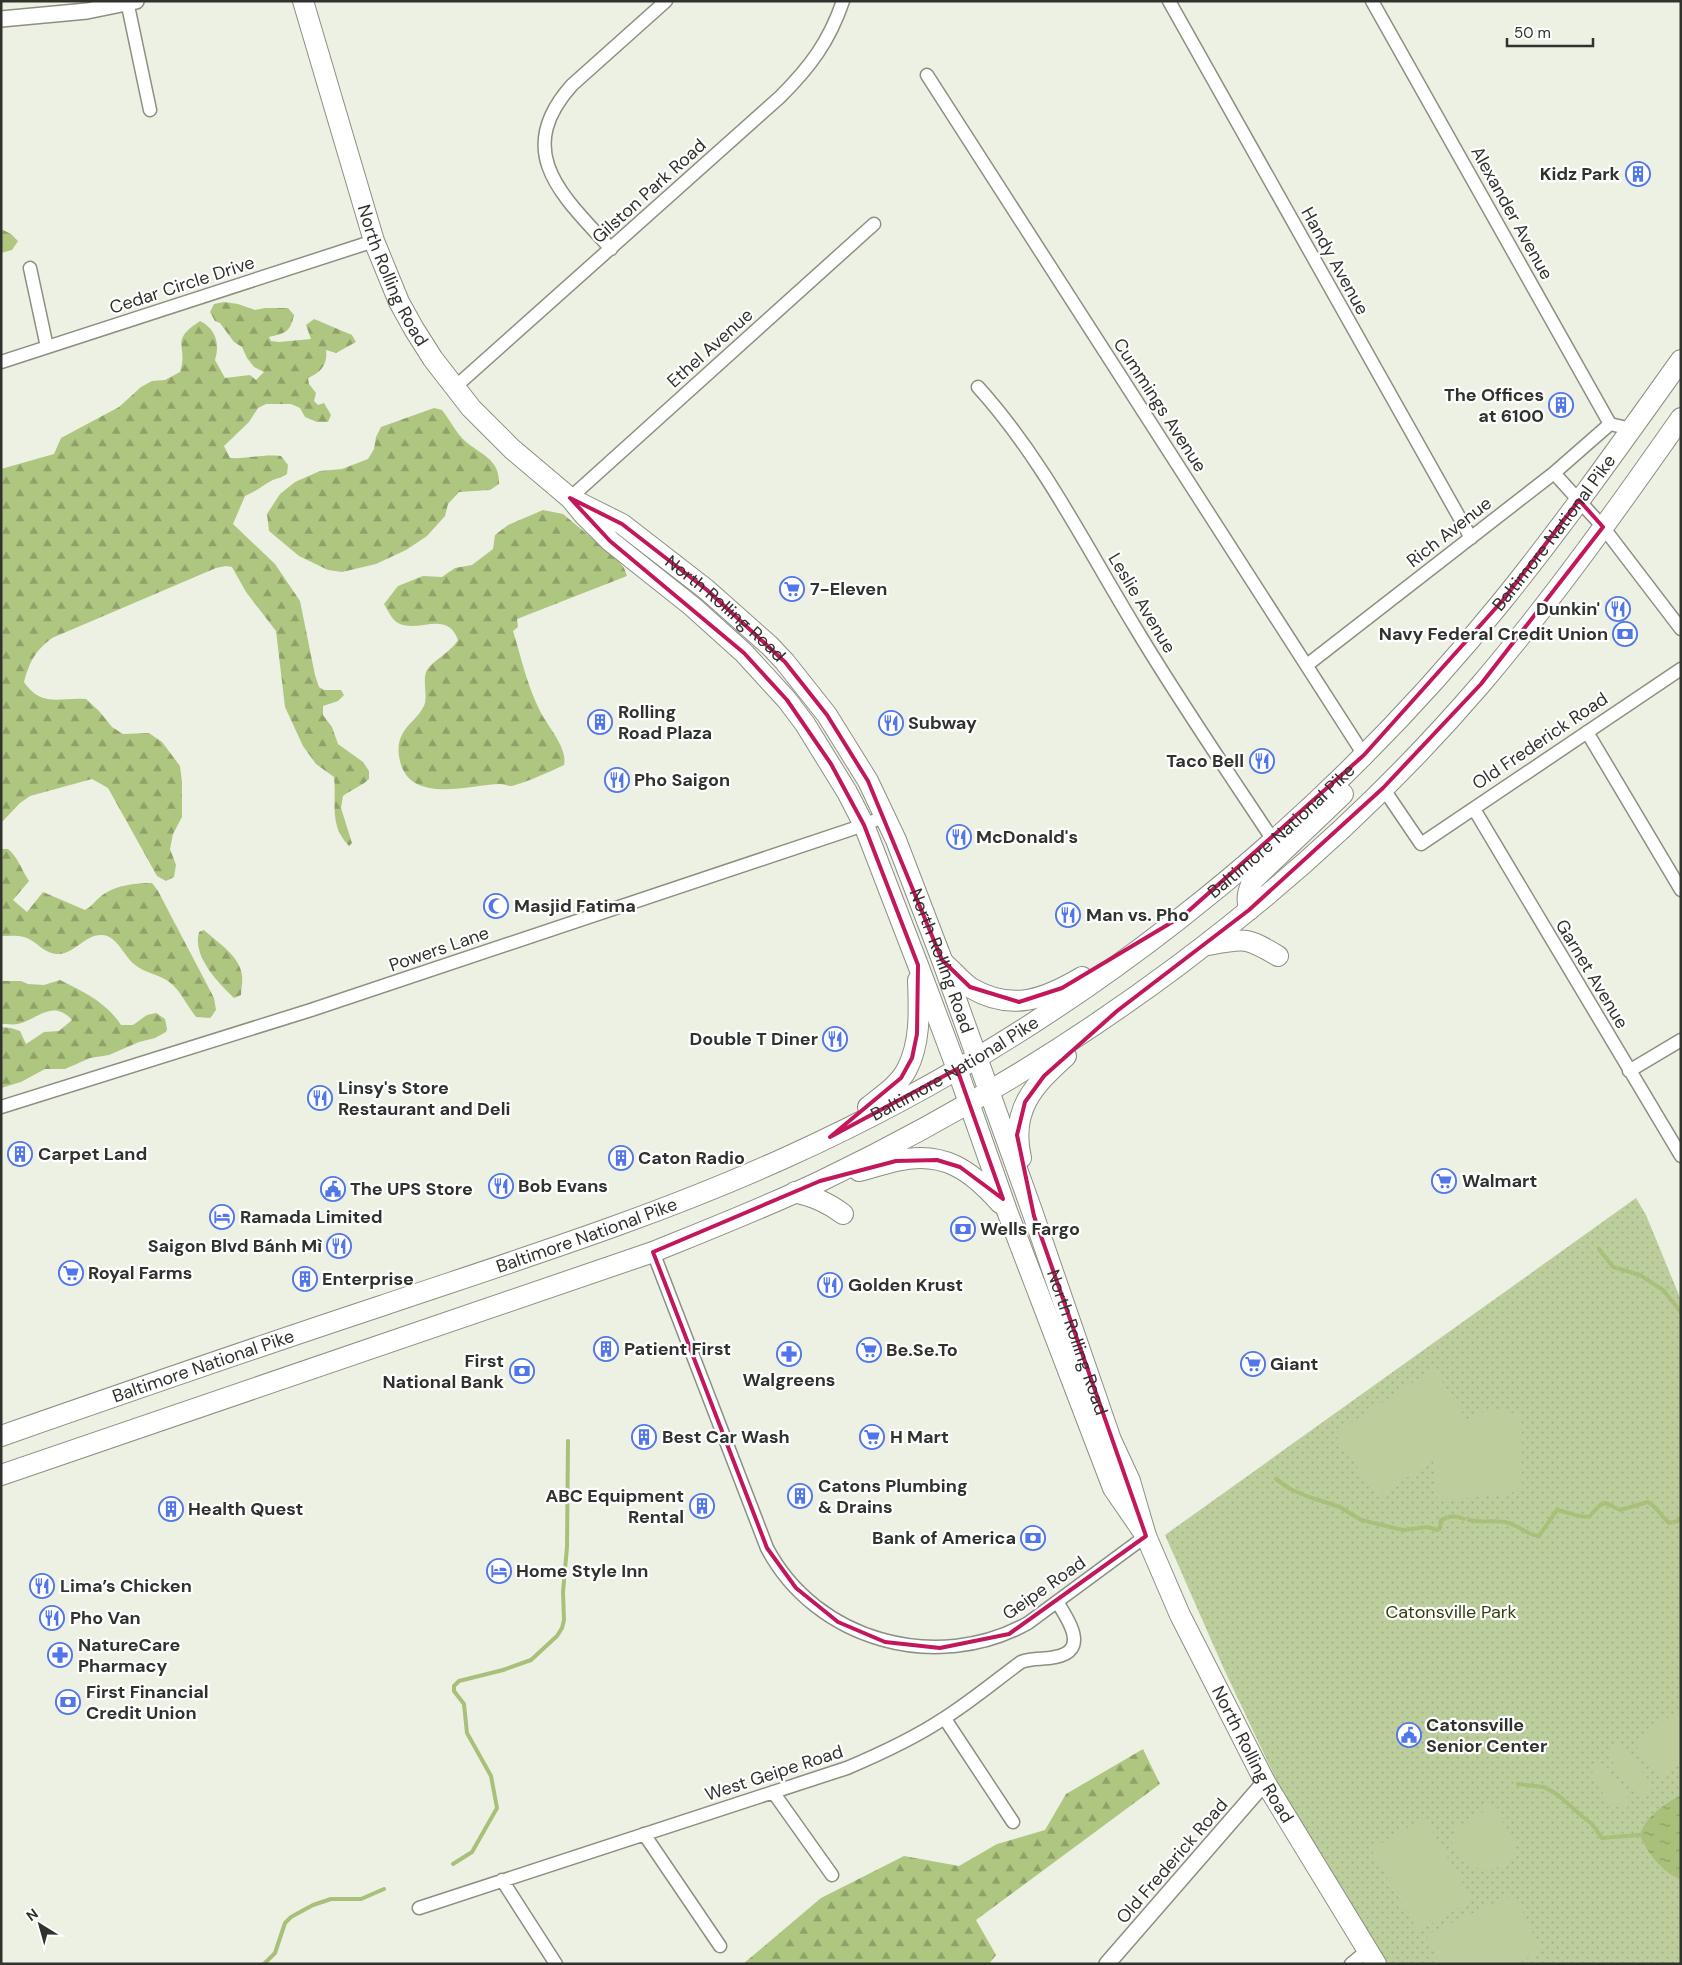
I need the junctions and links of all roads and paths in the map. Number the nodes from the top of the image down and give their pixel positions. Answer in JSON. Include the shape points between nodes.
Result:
{"nodes":[{"id":1,"x":303,"y":1,"type":"edge"},
{"id":2,"x":666,"y":1,"type":"edge"},
{"id":3,"x":843,"y":1,"type":"edge"},
{"id":4,"x":1169,"y":1,"type":"edge"},
{"id":5,"x":1372,"y":1,"type":"edge"},
{"id":6,"x":130,"y":2,"type":"edge"},
{"id":7,"x":1,"y":19,"type":"edge"},
{"id":8,"x":927,"y":74,"type":"dead end"},
{"id":9,"x":150,"y":110,"type":"dead end"},
{"id":10,"x":874,"y":224,"type":"dead end"},
{"id":11,"x":374,"y":241,"type":"junction"},
{"id":12,"x":611,"y":249,"type":"junction"},
{"id":13,"x":30,"y":268,"type":"dead end"},
{"id":14,"x":47,"y":347,"type":"junction"},
{"id":15,"x":1681,"y":360,"type":"edge"},
{"id":16,"x":1,"y":362,"type":"edge"},
{"id":17,"x":978,"y":387,"type":"dead end"},
{"id":18,"x":454,"y":388,"type":"junction"},
{"id":19,"x":1681,"y":418,"type":"edge"},
{"id":20,"x":1610,"y":424,"type":"junction"},
{"id":21,"x":1631,"y":429,"type":"junction"},
{"id":22,"x":1554,"y":474,"type":"junction"},
{"id":23,"x":570,"y":498,"type":"junction"},
{"id":24,"x":1579,"y":500,"type":"junction"},
{"id":25,"x":1603,"y":527,"type":"junction"},
{"id":26,"x":1471,"y":538,"type":"junction"},
{"id":27,"x":1681,"y":629,"type":"edge"},
{"id":28,"x":1306,"y":665,"type":"junction"},
{"id":29,"x":1681,"y":669,"type":"edge"},
{"id":30,"x":1587,"y":732,"type":"junction"},
{"id":31,"x":1364,"y":755,"type":"junction"},
{"id":32,"x":1383,"y":788,"type":"junction"},
{"id":33,"x":1474,"y":809,"type":"junction"},
{"id":34,"x":885,"y":816,"type":"junction"},
{"id":35,"x":864,"y":826,"type":"junction"},
{"id":36,"x":1273,"y":840,"type":"junction"},
{"id":37,"x":1681,"y":890,"type":"edge"},
{"id":38,"x":1249,"y":910,"type":"junction"},
{"id":39,"x":1184,"y":915,"type":"junction"},
{"id":40,"x":1206,"y":945,"type":"junction"},
{"id":41,"x":1278,"y":956,"type":"dead end"},
{"id":42,"x":942,"y":960,"type":"junction"},
{"id":43,"x":918,"y":965,"type":"junction"},
{"id":44,"x":1117,"y":1011,"type":"junction"},
{"id":45,"x":1681,"y":1040,"type":"edge"},
{"id":46,"x":978,"y":1058,"type":"junction"},
{"id":47,"x":958,"y":1069,"type":"junction"},
{"id":48,"x":1630,"y":1071,"type":"junction"},
{"id":49,"x":989,"y":1092,"type":"junction"},
{"id":50,"x":969,"y":1102,"type":"junction"},
{"id":51,"x":1,"y":1107,"type":"edge"},
{"id":52,"x":830,"y":1137,"type":"junction"},
{"id":53,"x":1681,"y":1156,"type":"edge"},
{"id":54,"x":820,"y":1181,"type":"junction"},
{"id":55,"x":795,"y":1192,"type":"junction"},
{"id":56,"x":1007,"y":1211,"type":"junction"},
{"id":57,"x":843,"y":1214,"type":"dead end"},
{"id":58,"x":1034,"y":1216,"type":"junction"},
{"id":59,"x":653,"y":1252,"type":"junction"},
{"id":60,"x":1,"y":1436,"type":"edge"},
{"id":61,"x":1,"y":1475,"type":"edge"},
{"id":62,"x":1146,"y":1536,"type":"junction"},
{"id":63,"x":1057,"y":1602,"type":"junction"},
{"id":64,"x":944,"y":1719,"type":"junction"},
{"id":65,"x":1265,"y":1782,"type":"junction"},
{"id":66,"x":773,"y":1792,"type":"junction"},
{"id":67,"x":1013,"y":1822,"type":"dead end"},
{"id":68,"x":644,"y":1834,"type":"junction"},
{"id":69,"x":832,"y":1875,"type":"dead end"},
{"id":70,"x":502,"y":1880,"type":"junction"},
{"id":71,"x":418,"y":1908,"type":"dead end"},
{"id":72,"x":720,"y":1946,"type":"dead end"},
{"id":73,"x":1372,"y":1957,"type":"edge"},
{"id":74,"x":556,"y":1964,"type":"edge"},
{"id":75,"x":1107,"y":1964,"type":"edge"},
{"id":76,"x":1351,"y":1964,"type":"edge"}],
"edges":[{"from":1,"to":11,"type":"main road","name":"North Rolling Road"},
{"from":2,"to":12,"type":"street","via":[[559,100],[546,131],[547,160],[558,189]]},
{"from":3,"to":12,"type":"street","name":"Gilston Park Road","via":[[832,30],[802,76]]},
{"from":4,"to":26,"type":"street","name":"Handy Avenue"},
{"from":5,"to":20,"type":"street","name":"Alexander Avenue"},
{"from":6,"to":7,"type":"street","via":[[87,11]]},
{"from":6,"to":9,"type":"street"},
{"from":8,"to":28,"type":"street","name":"Cummings Avenue"},
{"from":10,"to":23,"type":"street","name":"Ethel Avenue"},
{"from":11,"to":14,"type":"street","name":"Cedar Circle Drive"},
{"from":11,"to":18,"type":"main road","name":"North Rolling Road","via":[[414,329]]},
{"from":12,"to":18,"type":"street","name":"Gilston Park Road"},
{"from":13,"to":14,"type":"street"},
{"from":14,"to":16,"type":"street","name":"Cedar Circle Drive"},
{"from":15,"to":21,"type":"main road","name":"Baltimore National Pike"},
{"from":17,"to":36,"type":"street","name":"Leslie Avenue","via":[[1032,454],[1135,627]]},
{"from":18,"to":23,"type":"main road","name":"North Rolling Road","via":[[512,449]]},
{"from":19,"to":25,"type":"main road","name":"Baltimore National Pike"},
{"from":20,"to":21,"type":"street"},
{"from":20,"to":22,"type":"street","name":"Rich Avenue"},
{"from":21,"to":24,"type":"main road","name":"Baltimore National Pike"},
{"from":22,"to":24,"type":"street"},
{"from":22,"to":26,"type":"street","name":"Rich Avenue"},
{"from":23,"to":34,"type":"main road","name":"North Rolling Road","via":[[622,524],[707,590],[770,646],[827,715],[868,781]]},
{"from":23,"to":35,"type":"main road","name":"North Rolling Road","via":[[610,541],[693,607],[744,653],[782,694],[831,764]]},
{"from":24,"to":25,"type":"street"},
{"from":24,"to":31,"type":"main road","name":"Baltimore National Pike","via":[[1503,600]]},
{"from":25,"to":27,"type":"street"},
{"from":25,"to":32,"type":"main road","name":"Baltimore National Pike","via":[[1481,684]]},
{"from":26,"to":28,"type":"street","name":"Rich Avenue"},
{"from":28,"to":31,"type":"street","name":"Cummings Avenue"},
{"from":29,"to":30,"type":"street","name":"Old Frederick Road"},
{"from":30,"to":33,"type":"street","name":"Old Frederick Road"},
{"from":30,"to":37,"type":"street"},
{"from":31,"to":36,"type":"main road","name":"Baltimore National Pike"},
{"from":31,"to":38,"type":"main road","via":[[1361,777],[1254,880],[1248,892]]},
{"from":32,"to":33,"type":"street","name":"Old Frederick Road","via":[[1421,844]]},
{"from":32,"to":38,"type":"main road","name":"Baltimore National Pike"},
{"from":33,"to":48,"type":"street","name":"Garnet Avenue"},
{"from":34,"to":35,"type":"street","name":"Powers Lane"},
{"from":34,"to":42,"type":"main road","name":"North Rolling Road"},
{"from":35,"to":43,"type":"main road","name":"North Rolling Road"},
{"from":35,"to":51,"type":"street","name":"Powers Lane","via":[[320,1007]]},
{"from":36,"to":39,"type":"main road","name":"Baltimore National Pike"},
{"from":38,"to":40,"type":"main road","name":"Baltimore National Pike"},
{"from":39,"to":42,"type":"main road","via":[[1062,988],[1019,1002],[987,995],[970,987]]},
{"from":39,"to":46,"type":"main road","name":"Baltimore National Pike","via":[[1095,982]]},
{"from":40,"to":41,"type":"main road","via":[[1253,941]]},
{"from":40,"to":44,"type":"main road","name":"Baltimore National Pike"},
{"from":42,"to":46,"type":"main road","name":"North Rolling Road"},
{"from":43,"to":47,"type":"main road","name":"North Rolling Road"},
{"from":43,"to":52,"type":"main road","via":[[917,1034],[907,1070],[892,1088]]},
{"from":44,"to":49,"type":"main road","name":"Baltimore National Pike"},
{"from":44,"to":58,"type":"main road","via":[[1044,1076],[1025,1102],[1019,1119],[1019,1151]]},
{"from":45,"to":48,"type":"street"},
{"from":46,"to":47,"type":"main road","name":"Baltimore National Pike"},
{"from":46,"to":49,"type":"main road","name":"North Rolling Road"},
{"from":47,"to":50,"type":"main road","name":"North Rolling Road"},
{"from":47,"to":52,"type":"main road","name":"Baltimore National Pike"},
{"from":48,"to":53,"type":"street","name":"Garnet Avenue"},
{"from":49,"to":50,"type":"main road","name":"Baltimore National Pike"},
{"from":49,"to":58,"type":"main road","name":"North Rolling Road"},
{"from":50,"to":54,"type":"main road","name":"Baltimore National Pike"},
{"from":50,"to":56,"type":"main road","name":"North Rolling Road"},
{"from":52,"to":60,"type":"main road","name":"Baltimore National Pike","via":[[727,1183],[600,1231]]},
{"from":54,"to":55,"type":"main road","name":"Baltimore National Pike"},
{"from":54,"to":56,"type":"main road","via":[[896,1161],[915,1158],[937,1160],[972,1174]]},
{"from":55,"to":57,"type":"main road","via":[[829,1203]]},
{"from":55,"to":59,"type":"main road","name":"Baltimore National Pike"},
{"from":56,"to":62,"type":"main road","name":"North Rolling Road","via":[[1113,1488]]},
{"from":58,"to":62,"type":"main road","name":"North Rolling Road","via":[[1108,1432],[1130,1481]]},
{"from":59,"to":61,"type":"main road","name":"Baltimore National Pike"},
{"from":59,"to":63,"type":"street","name":"Geipe Road","via":[[767,1548],[775,1564],[816,1607],[838,1622],[885,1642],[940,1648],[985,1642],[1009,1634]]},
{"from":62,"to":63,"type":"street","name":"Geipe Road"},
{"from":62,"to":65,"type":"main road","name":"North Rolling Road","via":[[1180,1615]]},
{"from":63,"to":64,"type":"street","name":"West Geipe Road","via":[[1075,1634],[1070,1649],[1055,1657],[1031,1658],[1021,1662]]},
{"from":64,"to":66,"type":"street","name":"West Geipe Road","via":[[910,1739],[847,1768]]},
{"from":64,"to":67,"type":"street"},
{"from":65,"to":73,"type":"main road","name":"North Rolling Road"},
{"from":65,"to":75,"type":"street","name":"Old Frederick Road"},
{"from":66,"to":68,"type":"street","name":"West Geipe Road"},
{"from":66,"to":69,"type":"street"},
{"from":68,"to":70,"type":"street","name":"West Geipe Road"},
{"from":68,"to":72,"type":"street"},
{"from":70,"to":71,"type":"street","name":"West Geipe Road"},
{"from":70,"to":74,"type":"street"},
{"from":73,"to":76,"type":"street"}]}
